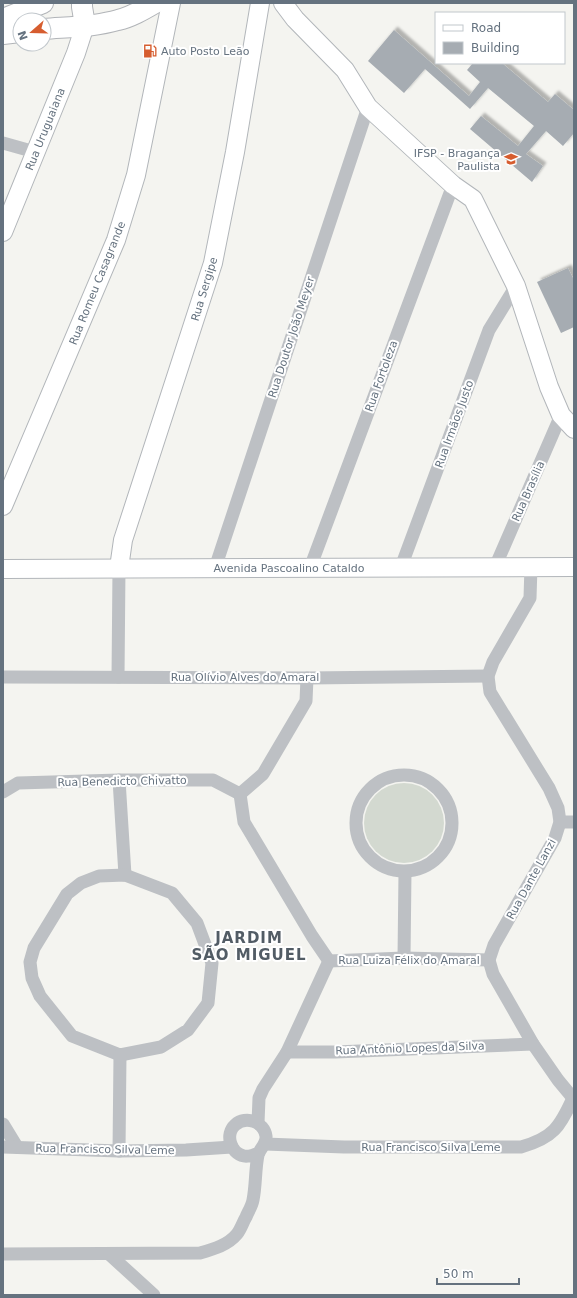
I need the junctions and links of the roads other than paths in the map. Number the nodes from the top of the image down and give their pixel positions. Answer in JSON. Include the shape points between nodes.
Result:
{"nodes":[{"id":1,"x":44,"y":3,"type":"edge"},
{"id":2,"x":82,"y":3,"type":"edge"},
{"id":3,"x":155,"y":3,"type":"edge"},
{"id":4,"x":171,"y":3,"type":"edge"},
{"id":5,"x":260,"y":3,"type":"edge"},
{"id":6,"x":283,"y":3,"type":"edge"},
{"id":7,"x":3,"y":19,"type":"edge"},
{"id":8,"x":85,"y":25,"type":"junction"},
{"id":9,"x":52,"y":29,"type":"edge"},
{"id":10,"x":368,"y":107,"type":"junction"},
{"id":11,"x":3,"y":143,"type":"edge"},
{"id":12,"x":35,"y":152,"type":"junction"},
{"id":13,"x":453,"y":185,"type":"junction"},
{"id":14,"x":3,"y":232,"type":"edge"},
{"id":15,"x":516,"y":286,"type":"junction"},
{"id":16,"x":561,"y":415,"type":"junction"},
{"id":17,"x":574,"y":429,"type":"edge"},
{"id":18,"x":3,"y":506,"type":"edge"},
{"id":19,"x":531,"y":566,"type":"junction"},
{"id":20,"x":401,"y":567,"type":"junction"},
{"id":21,"x":495,"y":567,"type":"junction"},
{"id":22,"x":574,"y":567,"type":"edge"},
{"id":23,"x":119,"y":568,"type":"junction"},
{"id":24,"x":215,"y":568,"type":"junction"},
{"id":25,"x":310,"y":568,"type":"junction"},
{"id":26,"x":3,"y":569,"type":"edge"},
{"id":27,"x":488,"y":676,"type":"junction"},
{"id":28,"x":3,"y":677,"type":"edge"},
{"id":29,"x":118,"y":677,"type":"junction"},
{"id":30,"x":307,"y":678,"type":"junction"},
{"id":31,"x":119,"y":780,"type":"junction"},
{"id":32,"x":3,"y":792,"type":"edge"},
{"id":33,"x":240,"y":794,"type":"junction"},
{"id":34,"x":560,"y":822,"type":"junction"},
{"id":35,"x":574,"y":822,"type":"edge"},
{"id":36,"x":405,"y":872,"type":"junction"},
{"id":37,"x":125,"y":875,"type":"junction"},
{"id":38,"x":404,"y":958,"type":"junction"},
{"id":39,"x":489,"y":960,"type":"junction"},
{"id":40,"x":329,"y":961,"type":"junction"},
{"id":41,"x":533,"y":1044,"type":"junction"},
{"id":42,"x":287,"y":1052,"type":"junction"},
{"id":43,"x":120,"y":1055,"type":"junction"},
{"id":44,"x":573,"y":1098,"type":"edge"},
{"id":45,"x":258,"y":1123,"type":"junction"},
{"id":46,"x":3,"y":1124,"type":"edge"},
{"id":47,"x":3,"y":1147,"type":"edge"},
{"id":48,"x":17,"y":1147,"type":"junction"},
{"id":49,"x":232,"y":1147,"type":"junction"},
{"id":50,"x":262,"y":1149,"type":"junction"},
{"id":51,"x":119,"y":1151,"type":"junction"},
{"id":52,"x":3,"y":1254,"type":"edge"},
{"id":53,"x":110,"y":1254,"type":"junction"},
{"id":54,"x":154,"y":1295,"type":"edge"}],
"edges":[{"from":1,"to":7,"type":"main road"},
{"from":2,"to":8,"type":"main road"},
{"from":3,"to":8,"type":"main road","via":[[120,20]]},
{"from":4,"to":18,"type":"street","name":"Rua Romeu Casagrande","via":[[136,175],[116,240]]},
{"from":5,"to":23,"type":"street","name":"Rua Sergipe","via":[[213,263],[123,540]]},
{"from":6,"to":10,"type":"street","via":[[295,19],[345,70]]},
{"from":8,"to":9,"type":"main road"},
{"from":8,"to":12,"type":"street","name":"Rua Uruguaiana"},
{"from":10,"to":13,"type":"street"},
{"from":10,"to":24,"type":"street","name":"Rua Doutor João Meyer"},
{"from":11,"to":12,"type":"street"},
{"from":12,"to":14,"type":"street","name":"Rua Uruguaiana"},
{"from":13,"to":15,"type":"street","via":[[473,199]]},
{"from":13,"to":25,"type":"street","name":"Rua Fortoleza"},
{"from":15,"to":16,"type":"street","via":[[549,387]]},
{"from":15,"to":20,"type":"street","name":"Rua Irmãos Justo","via":[[489,330]]},
{"from":16,"to":17,"type":"street"},
{"from":16,"to":21,"type":"street","name":"Rua Brasília"},
{"from":19,"to":21,"type":"street","name":"Avenida Pascoalino Cataldo"},
{"from":19,"to":22,"type":"street","name":"Avenida Pascoalino Cataldo"},
{"from":19,"to":27,"type":"street","via":[[530,598],[492,662]]},
{"from":20,"to":21,"type":"street","name":"Avenida Pascoalino Cataldo"},
{"from":20,"to":25,"type":"street","name":"Avenida Pascoalino Cataldo"},
{"from":23,"to":24,"type":"street","name":"Avenida Pascoalino Cataldo"},
{"from":23,"to":26,"type":"street","name":"Avenida Pascoalino Cataldo"},
{"from":23,"to":29,"type":"street"},
{"from":24,"to":25,"type":"street","name":"Avenida Pascoalino Cataldo"},
{"from":27,"to":30,"type":"street","name":"Rua Olívio Alves do Amaral"},
{"from":27,"to":34,"type":"street","via":[[490,692],[549,788],[558,808]]},
{"from":28,"to":29,"type":"street","name":"Rua Olívio Alves do Amaral"},
{"from":29,"to":30,"type":"street","name":"Rua Olívio Alves do Amaral"},
{"from":30,"to":33,"type":"street","via":[[306,701],[263,774]]},
{"from":31,"to":32,"type":"street","name":"Rua Benedicto Chivatto","via":[[18,783]]},
{"from":31,"to":33,"type":"street","name":"Rua Benedicto Chivatto","via":[[213,780]]},
{"from":31,"to":37,"type":"street"},
{"from":33,"to":40,"type":"street","via":[[244,822]]},
{"from":34,"to":35,"type":"street"},
{"from":34,"to":39,"type":"street","name":"Rua Dante Lanzi","via":[[554,838],[494,945]]},
{"from":36,"to":36,"type":"street","via":[[420,869],[434,861],[445,850],[451,835],[453,819],[449,804],[440,790],[427,780],[412,775],[396,775],[381,780],[369,790],[360,804],[356,819],[358,835],[364,850],[375,862],[389,869]]},
{"from":36,"to":38,"type":"street"},
{"from":37,"to":43,"type":"street","via":[[99,876],[82,883],[67,894],[34,948],[30,962],[32,978],[40,996],[72,1036]]},
{"from":37,"to":43,"type":"street","via":[[172,893],[197,923],[212,963],[208,1003],[188,1030],[161,1047]]},
{"from":38,"to":39,"type":"street","name":"Rua Luiza Félix do Amaral"},
{"from":38,"to":40,"type":"street","name":"Rua Luiza Félix do Amaral"},
{"from":39,"to":41,"type":"street","via":[[493,974]]},
{"from":40,"to":42,"type":"street"},
{"from":41,"to":42,"type":"street","name":"Rua Antônio Lopes da Silva"},
{"from":41,"to":44,"type":"street"},
{"from":42,"to":45,"type":"street","via":[[259,1098]]},
{"from":43,"to":51,"type":"street"},
{"from":44,"to":50,"type":"street","name":"Rua Francisco Silva Leme","via":[[563,1119],[551,1134],[521,1147]]},
{"from":45,"to":49,"type":"street","via":[[243,1120],[235,1124],[230,1135]]},
{"from":45,"to":50,"type":"street","via":[[266,1136]]},
{"from":46,"to":48,"type":"street"},
{"from":47,"to":48,"type":"street","name":"Rua Francisco Silva Leme"},
{"from":48,"to":51,"type":"street","name":"Rua Francisco Silva Leme"},
{"from":49,"to":50,"type":"street","via":[[244,1156],[252,1156]]},
{"from":49,"to":51,"type":"street","name":"Rua Francisco Silva Leme"},
{"from":50,"to":53,"type":"street","via":[[253,1203],[238,1233],[220,1247],[200,1253]]},
{"from":52,"to":53,"type":"street"},
{"from":53,"to":54,"type":"street"}]}
